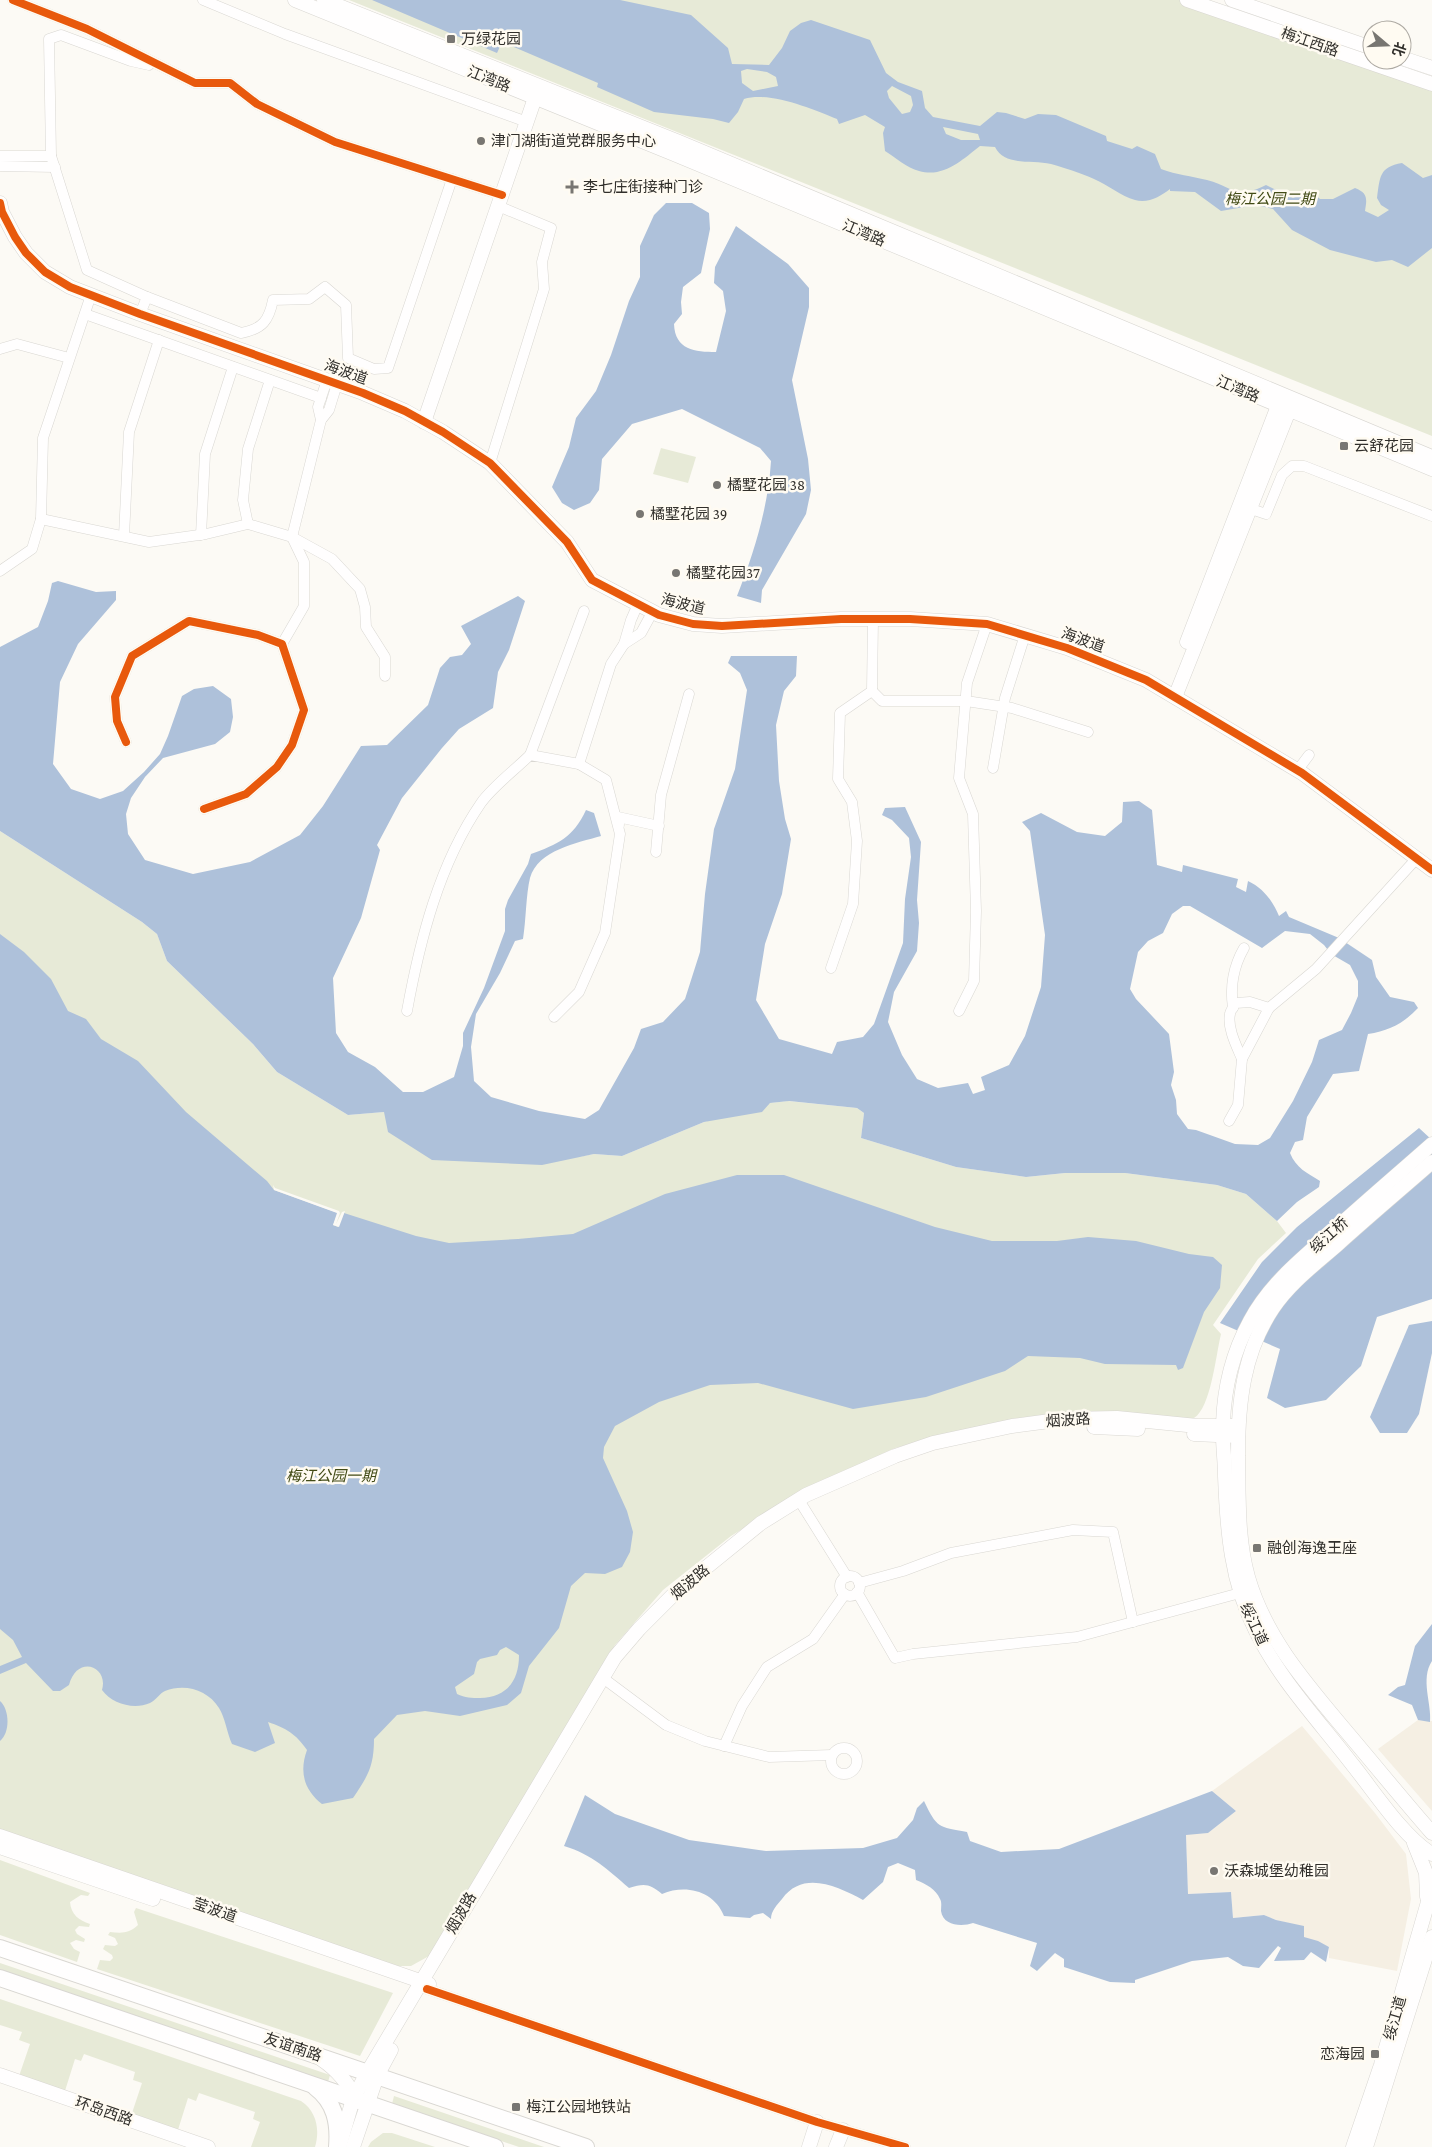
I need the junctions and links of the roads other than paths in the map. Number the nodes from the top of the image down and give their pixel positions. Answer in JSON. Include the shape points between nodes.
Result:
{"nodes":[{"id":1,"x":13,"y":0,"type":"edge"},
{"id":2,"x":203,"y":0,"type":"edge"},
{"id":3,"x":295,"y":0,"type":"edge"},
{"id":4,"x":324,"y":0,"type":"edge"},
{"id":5,"x":1187,"y":0,"type":"edge"},
{"id":6,"x":1232,"y":0,"type":"edge"},
{"id":7,"x":1362,"y":45,"type":"edge"},
{"id":8,"x":1412,"y":61,"type":"edge"},
{"id":9,"x":1432,"y":68,"type":"edge"},
{"id":10,"x":164,"y":69,"type":"junction"},
{"id":11,"x":1432,"y":84,"type":"edge"},
{"id":12,"x":537,"y":92,"type":"junction"},
{"id":13,"x":527,"y":122,"type":"junction"},
{"id":14,"x":0,"y":156,"type":"edge"},
{"id":15,"x":51,"y":156,"type":"junction"},
{"id":16,"x":0,"y":166,"type":"edge"},
{"id":17,"x":55,"y":166,"type":"junction"},
{"id":18,"x":452,"y":179,"type":"junction"},
{"id":19,"x":500,"y":200,"type":"junction"},
{"id":20,"x":0,"y":203,"type":"edge"},
{"id":21,"x":91,"y":295,"type":"junction"},
{"id":22,"x":147,"y":298,"type":"junction"},
{"id":23,"x":85,"y":314,"type":"junction"},
{"id":24,"x":140,"y":314,"type":"junction"},
{"id":25,"x":159,"y":340,"type":"junction"},
{"id":26,"x":0,"y":349,"type":"edge"},
{"id":27,"x":69,"y":358,"type":"junction"},
{"id":28,"x":233,"y":366,"type":"junction"},
{"id":29,"x":270,"y":380,"type":"junction"},
{"id":30,"x":332,"y":382,"type":"junction"},
{"id":31,"x":321,"y":398,"type":"junction"},
{"id":32,"x":1286,"y":403,"type":"junction"},
{"id":33,"x":321,"y":420,"type":"junction"},
{"id":34,"x":424,"y":422,"type":"junction"},
{"id":35,"x":1432,"y":457,"type":"edge"},
{"id":36,"x":490,"y":463,"type":"junction"},
{"id":37,"x":1432,"y":469,"type":"edge"},
{"id":38,"x":1245,"y":507,"type":"junction"},
{"id":39,"x":1432,"y":516,"type":"edge"},
{"id":40,"x":41,"y":519,"type":"junction"},
{"id":41,"x":248,"y":524,"type":"junction"},
{"id":42,"x":201,"y":535,"type":"junction"},
{"id":43,"x":124,"y":536,"type":"junction"},
{"id":44,"x":292,"y":537,"type":"junction"},
{"id":45,"x":0,"y":571,"type":"edge"},
{"id":46,"x":638,"y":604,"type":"junction"},
{"id":47,"x":584,"y":611,"type":"dead end"},
{"id":48,"x":653,"y":611,"type":"junction"},
{"id":49,"x":873,"y":619,"type":"junction"},
{"id":50,"x":987,"y":624,"type":"junction"},
{"id":51,"x":1025,"y":635,"type":"junction"},
{"id":52,"x":282,"y":644,"type":"junction"},
{"id":53,"x":624,"y":644,"type":"junction"},
{"id":54,"x":385,"y":676,"type":"dead end"},
{"id":55,"x":872,"y":691,"type":"junction"},
{"id":56,"x":690,"y":694,"type":"dead end"},
{"id":57,"x":1172,"y":695,"type":"junction"},
{"id":58,"x":966,"y":701,"type":"junction"},
{"id":59,"x":1003,"y":707,"type":"junction"},
{"id":60,"x":1088,"y":732,"type":"dead end"},
{"id":61,"x":126,"y":742,"type":"dead end"},
{"id":62,"x":530,"y":755,"type":"junction"},
{"id":63,"x":1309,"y":756,"type":"dead end"},
{"id":64,"x":579,"y":764,"type":"junction"},
{"id":65,"x":993,"y":768,"type":"dead end"},
{"id":66,"x":1297,"y":771,"type":"junction"},
{"id":67,"x":204,"y":809,"type":"dead end"},
{"id":68,"x":659,"y":826,"type":"junction"},
{"id":69,"x":620,"y":834,"type":"junction"},
{"id":70,"x":656,"y":852,"type":"dead end"},
{"id":71,"x":1416,"y":858,"type":"junction"},
{"id":72,"x":1432,"y":870,"type":"edge"},
{"id":73,"x":1244,"y":948,"type":"dead end"},
{"id":74,"x":831,"y":968,"type":"dead end"},
{"id":75,"x":1233,"y":1008,"type":"junction"},
{"id":76,"x":1269,"y":1008,"type":"junction"},
{"id":77,"x":407,"y":1011,"type":"dead end"},
{"id":78,"x":959,"y":1011,"type":"dead end"},
{"id":79,"x":554,"y":1017,"type":"dead end"},
{"id":80,"x":1242,"y":1059,"type":"junction"},
{"id":81,"x":1229,"y":1121,"type":"dead end"},
{"id":82,"x":1432,"y":1144,"type":"edge"},
{"id":83,"x":1432,"y":1162,"type":"edge"},
{"id":84,"x":1248,"y":1341,"type":"junction"},
{"id":85,"x":1223,"y":1431,"type":"junction"},
{"id":86,"x":1238,"y":1431,"type":"junction"},
{"id":87,"x":802,"y":1505,"type":"junction"},
{"id":88,"x":847,"y":1577,"type":"junction"},
{"id":89,"x":858,"y":1588,"type":"junction"},
{"id":90,"x":845,"y":1594,"type":"junction"},
{"id":91,"x":1240,"y":1594,"type":"junction"},
{"id":92,"x":1133,"y":1622,"type":"junction"},
{"id":93,"x":607,"y":1681,"type":"junction"},
{"id":94,"x":724,"y":1746,"type":"junction"},
{"id":95,"x":832,"y":1755,"type":"dead end"},
{"id":96,"x":1430,"y":1832,"type":"edge"},
{"id":97,"x":0,"y":1836,"type":"edge"},
{"id":98,"x":1412,"y":1838,"type":"junction"},
{"id":99,"x":0,"y":1846,"type":"edge"},
{"id":100,"x":1432,"y":1854,"type":"edge"},
{"id":101,"x":1432,"y":1888,"type":"edge"},
{"id":102,"x":1426,"y":1910,"type":"junction"},
{"id":103,"x":1432,"y":1937,"type":"edge"},
{"id":104,"x":0,"y":1948,"type":"edge"},
{"id":105,"x":0,"y":1978,"type":"edge"},
{"id":106,"x":424,"y":1987,"type":"junction"},
{"id":107,"x":315,"y":2055,"type":"junction"},
{"id":108,"x":0,"y":2075,"type":"edge"},
{"id":109,"x":372,"y":2075,"type":"junction"},
{"id":110,"x":0,"y":2083,"type":"edge"},
{"id":111,"x":311,"y":2084,"type":"junction"},
{"id":112,"x":357,"y":2100,"type":"junction"},
{"id":113,"x":817,"y":2122,"type":"junction"},
{"id":114,"x":843,"y":2130,"type":"junction"},
{"id":115,"x":189,"y":2147,"type":"edge"},
{"id":116,"x":208,"y":2147,"type":"edge"},
{"id":117,"x":338,"y":2147,"type":"edge"},
{"id":118,"x":352,"y":2147,"type":"edge"},
{"id":119,"x":495,"y":2147,"type":"edge"},
{"id":120,"x":586,"y":2147,"type":"edge"},
{"id":121,"x":809,"y":2147,"type":"edge"},
{"id":122,"x":836,"y":2147,"type":"edge"},
{"id":123,"x":905,"y":2147,"type":"edge"},
{"id":124,"x":1353,"y":2147,"type":"edge"},
{"id":125,"x":1366,"y":2147,"type":"edge"}],
"edges":[{"from":1,"to":10,"type":"street","via":[[87,29]]},
{"from":2,"to":13,"type":"street","via":[[285,34]]},
{"from":3,"to":12,"type":"main road","name":"江湾路"},
{"from":4,"to":12,"type":"main road","name":"江湾路"},
{"from":5,"to":11,"type":"main road","name":"梅江西路"},
{"from":6,"to":7,"type":"main road","name":"梅江西路"},
{"from":8,"to":9,"type":"main road"},
{"from":10,"to":15,"type":"street","via":[[61,36],[50,39]]},
{"from":10,"to":18,"type":"street","via":[[194,83],[230,84],[257,104],[335,142]]},
{"from":12,"to":13,"type":"main road"},
{"from":12,"to":32,"type":"main road","name":"江湾路","via":[[679,142]]},
{"from":13,"to":19,"type":"main road"},
{"from":14,"to":15,"type":"street"},
{"from":15,"to":17,"type":"street"},
{"from":16,"to":17,"type":"street"},
{"from":17,"to":22,"type":"street","via":[[87,270]]},
{"from":18,"to":19,"type":"street"},
{"from":18,"to":22,"type":"street","via":[[388,368],[374,369],[348,358],[346,306],[325,287],[309,299],[273,300],[270,316],[254,331],[242,333]]},
{"from":19,"to":34,"type":"main road"},
{"from":19,"to":36,"type":"street","via":[[551,228],[542,262],[544,289]]},
{"from":20,"to":21,"type":"main road","name":"海波道","via":[[26,253],[45,272]]},
{"from":21,"to":23,"type":"street"},
{"from":21,"to":24,"type":"main road","name":"海波道"},
{"from":22,"to":24,"type":"street"},
{"from":23,"to":25,"type":"street"},
{"from":23,"to":27,"type":"street"},
{"from":24,"to":30,"type":"main road","name":"海波道"},
{"from":25,"to":28,"type":"street"},
{"from":25,"to":43,"type":"street","via":[[129,432]]},
{"from":26,"to":27,"type":"street","via":[[17,344]]},
{"from":27,"to":40,"type":"street","via":[[44,438]]},
{"from":28,"to":29,"type":"street"},
{"from":28,"to":42,"type":"street","via":[[205,454]]},
{"from":29,"to":31,"type":"street"},
{"from":29,"to":41,"type":"street","via":[[248,449],[243,500]]},
{"from":30,"to":31,"type":"street"},
{"from":30,"to":33,"type":"street","via":[[329,410]]},
{"from":30,"to":34,"type":"main road","name":"海波道","via":[[363,392]]},
{"from":31,"to":33,"type":"street","via":[[318,407]]},
{"from":32,"to":35,"type":"main road","name":"江湾路"},
{"from":32,"to":37,"type":"main road","name":"江湾路"},
{"from":32,"to":38,"type":"main road"},
{"from":33,"to":44,"type":"street"},
{"from":34,"to":36,"type":"main road","name":"海波道"},
{"from":36,"to":46,"type":"main road","name":"海波道","via":[[567,542],[592,580]]},
{"from":38,"to":39,"type":"street","via":[[1266,514],[1282,475],[1292,466],[1304,466]]},
{"from":38,"to":57,"type":"main road"},
{"from":40,"to":43,"type":"street"},
{"from":40,"to":45,"type":"street","via":[[32,549]]},
{"from":41,"to":42,"type":"street"},
{"from":41,"to":44,"type":"street"},
{"from":42,"to":43,"type":"street","via":[[149,542]]},
{"from":44,"to":52,"type":"street","via":[[304,562],[304,606]]},
{"from":44,"to":54,"type":"street","via":[[332,559],[360,589],[366,607],[366,627],[385,658]]},
{"from":46,"to":48,"type":"main road","name":"海波道"},
{"from":46,"to":53,"type":"street"},
{"from":47,"to":62,"type":"street"},
{"from":48,"to":49,"type":"main road","name":"海波道","via":[[693,624],[722,626]]},
{"from":48,"to":53,"type":"street","via":[[641,634]]},
{"from":49,"to":50,"type":"main road","name":"海波道"},
{"from":49,"to":55,"type":"street"},
{"from":50,"to":51,"type":"main road","name":"海波道"},
{"from":50,"to":58,"type":"street","via":[[967,683]]},
{"from":51,"to":57,"type":"main road","name":"海波道","via":[[1146,680]]},
{"from":51,"to":59,"type":"street"},
{"from":52,"to":61,"type":"street","via":[[258,635],[189,621],[132,656],[116,697],[118,722]]},
{"from":52,"to":67,"type":"street","via":[[304,710],[292,744],[278,766],[246,794]]},
{"from":53,"to":64,"type":"street","via":[[611,664]]},
{"from":55,"to":58,"type":"street","via":[[882,701]]},
{"from":55,"to":74,"type":"street","via":[[840,713],[838,778],[852,802],[858,842],[854,904]]},
{"from":56,"to":68,"type":"street","via":[[661,795]]},
{"from":57,"to":66,"type":"main road","name":"海波道"},
{"from":58,"to":59,"type":"street"},
{"from":58,"to":78,"type":"street","via":[[959,778],[973,814],[976,911],[974,981]]},
{"from":59,"to":60,"type":"street"},
{"from":59,"to":65,"type":"street"},
{"from":62,"to":64,"type":"street"},
{"from":62,"to":77,"type":"street","via":[[481,802],[455,848],[436,893],[416,962]]},
{"from":63,"to":66,"type":"street"},
{"from":64,"to":69,"type":"street","via":[[606,780]]},
{"from":66,"to":71,"type":"main road","name":"海波道"},
{"from":68,"to":69,"type":"street","via":[[618,817]]},
{"from":68,"to":70,"type":"street"},
{"from":69,"to":79,"type":"street","via":[[605,933],[579,992]]},
{"from":71,"to":72,"type":"main road","name":"海波道"},
{"from":71,"to":76,"type":"street","via":[[1324,961]]},
{"from":73,"to":75,"type":"street","via":[[1230,989]]},
{"from":75,"to":76,"type":"street","via":[[1236,1003],[1250,1002]]},
{"from":75,"to":80,"type":"street","via":[[1230,1014],[1233,1035]]},
{"from":76,"to":80,"type":"street"},
{"from":80,"to":81,"type":"street","via":[[1238,1105]]},
{"from":82,"to":84,"type":"main road","name":"绥江桥","via":[[1281,1278],[1258,1307]]},
{"from":83,"to":84,"type":"main road","name":"绥江桥","via":[[1291,1286]]},
{"from":84,"to":85,"type":"main road","name":"绥江道","via":[[1231,1370]]},
{"from":84,"to":86,"type":"main road","name":"绥江道","via":[[1249,1355],[1242,1385]]},
{"from":85,"to":86,"type":"main road","name":"烟波路"},
{"from":85,"to":87,"type":"main road","name":"烟波路","via":[[1065,1427],[976,1438],[914,1455]]},
{"from":85,"to":91,"type":"main road","name":"绥江道","via":[[1228,1535]]},
{"from":85,"to":106,"type":"main road","name":"烟波路","via":[[1117,1418],[1065,1419],[1012,1426],[933,1443],[895,1456],[806,1495],[761,1523],[676,1592],[615,1657],[461,1913]]},
{"from":86,"to":96,"type":"main road","name":"绥江道","via":[[1240,1530],[1244,1558],[1266,1626],[1321,1701]]},
{"from":87,"to":88,"type":"street"},
{"from":87,"to":93,"type":"main road","name":"烟波路","via":[[738,1547],[670,1603],[640,1635]]},
{"from":88,"to":89,"type":"street","via":[[856,1578]]},
{"from":88,"to":90,"type":"street","via":[[840,1586]]},
{"from":89,"to":90,"type":"street","via":[[851,1596]]},
{"from":89,"to":92,"type":"street","via":[[895,1658],[1077,1637]]},
{"from":89,"to":92,"type":"street","via":[[951,1553],[1072,1530],[1113,1532]]},
{"from":90,"to":94,"type":"street","via":[[813,1639],[766,1667],[742,1706]]},
{"from":91,"to":92,"type":"street"},
{"from":91,"to":98,"type":"main road","name":"绥江道","via":[[1272,1660]]},
{"from":93,"to":94,"type":"street","via":[[666,1725]]},
{"from":93,"to":106,"type":"main road","name":"烟波路"},
{"from":94,"to":95,"type":"street","via":[[769,1757]]},
{"from":97,"to":106,"type":"main road","name":"莹波道"},
{"from":98,"to":100,"type":"main road","name":"绥江道"},
{"from":98,"to":102,"type":"main road","via":[[1426,1873]]},
{"from":99,"to":106,"type":"main road","name":"莹波道"},
{"from":101,"to":102,"type":"main road","name":"绥江道"},
{"from":102,"to":124,"type":"main road","name":"绥江道","via":[[1381,2065]]},
{"from":103,"to":125,"type":"main road","name":"绥江道"},
{"from":104,"to":107,"type":"main road","name":"友谊南路"},
{"from":105,"to":111,"type":"main road","name":"友谊南路"},
{"from":106,"to":109,"type":"main road","name":"烟波路"},
{"from":106,"to":113,"type":"street"},
{"from":107,"to":109,"type":"main road","name":"友谊南路"},
{"from":107,"to":112,"type":"main road","via":[[334,2070]]},
{"from":108,"to":116,"type":"main road","name":"环岛西路"},
{"from":109,"to":112,"type":"main road"},
{"from":109,"to":120,"type":"main road","name":"友谊南路"},
{"from":110,"to":115,"type":"main road","name":"环岛西路"},
{"from":111,"to":112,"type":"main road","name":"友谊南路"},
{"from":111,"to":117,"type":"main road","via":[[332,2107],[338,2125]]},
{"from":112,"to":117,"type":"main road"},
{"from":112,"to":118,"type":"main road"},
{"from":112,"to":119,"type":"main road","name":"友谊南路"},
{"from":113,"to":114,"type":"street"},
{"from":113,"to":121,"type":"main road"},
{"from":114,"to":122,"type":"main road"},
{"from":114,"to":123,"type":"street"}]}
